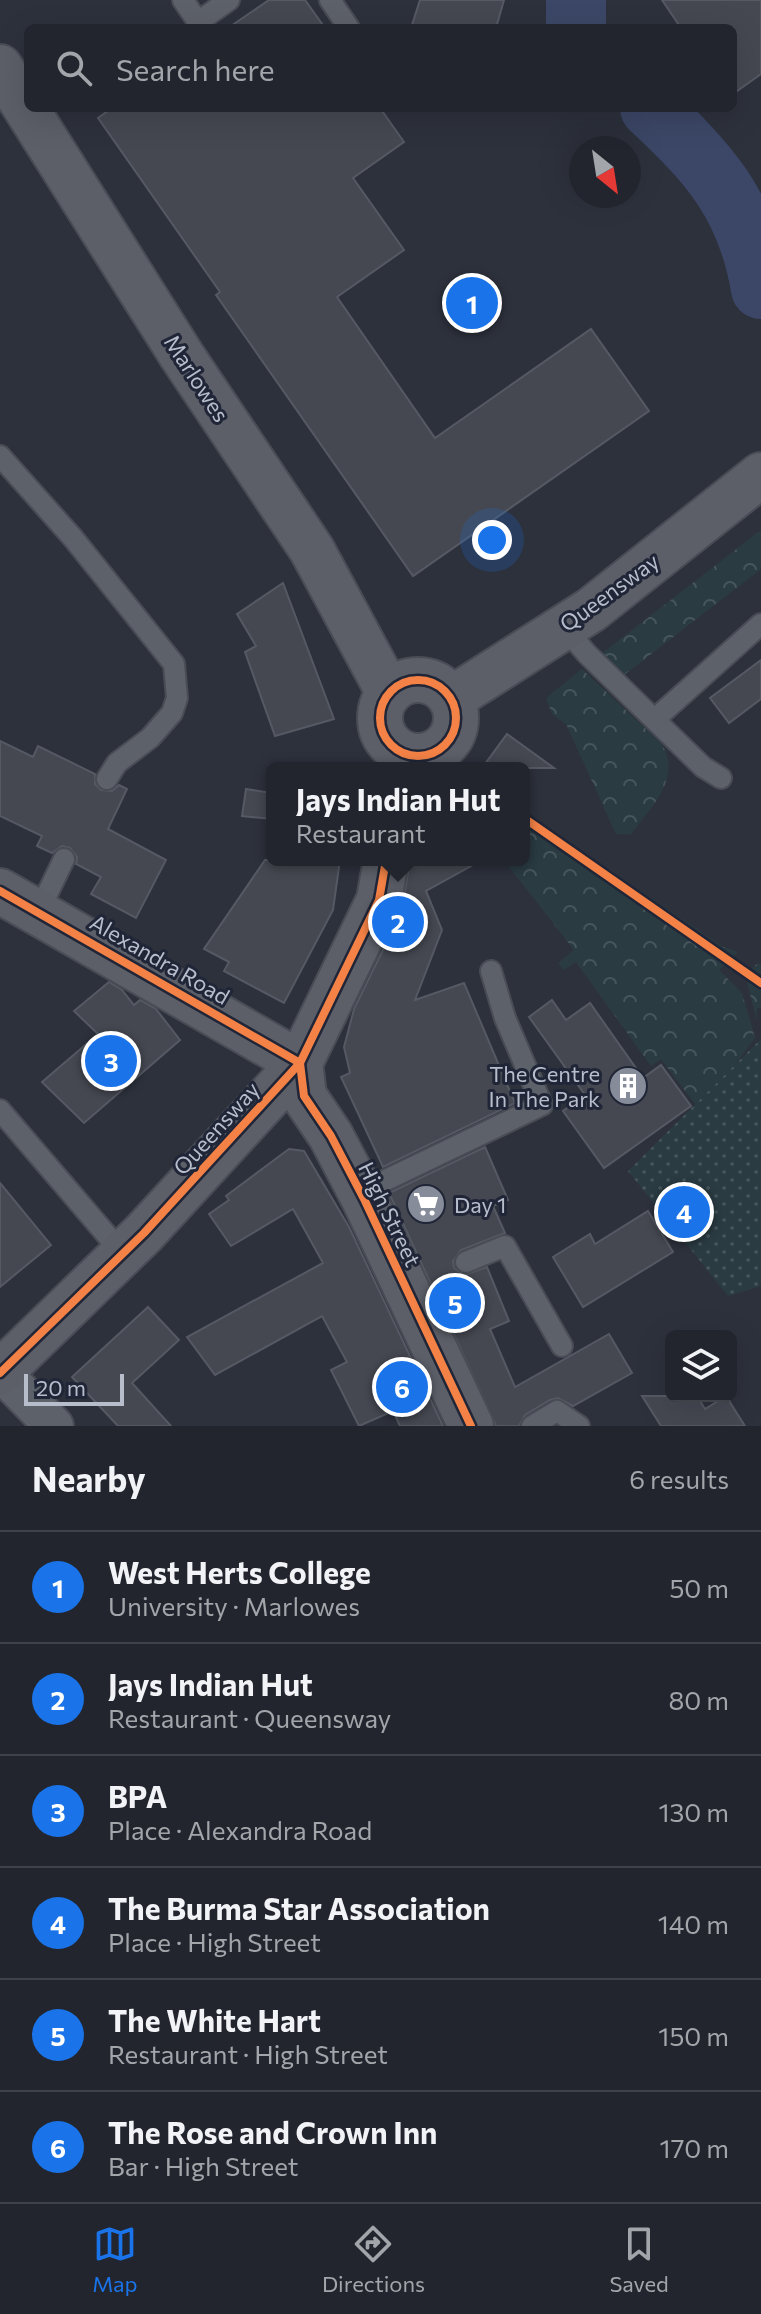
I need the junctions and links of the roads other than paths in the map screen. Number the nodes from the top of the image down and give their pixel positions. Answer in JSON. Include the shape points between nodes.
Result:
{"nodes":[{"id":1,"x":183,"y":0,"type":"edge"},
{"id":2,"x":229,"y":0,"type":"edge"},
{"id":3,"x":330,"y":0,"type":"edge"},
{"id":4,"x":346,"y":24,"type":"edge"},
{"id":5,"x":0,"y":67,"type":"edge"},
{"id":6,"x":24,"y":105,"type":"edge"},
{"id":7,"x":28,"y":112,"type":"edge"},
{"id":8,"x":0,"y":456,"type":"edge"},
{"id":9,"x":761,"y":475,"type":"edge"},
{"id":10,"x":761,"y":624,"type":"edge"},
{"id":11,"x":563,"y":626,"type":"junction"},
{"id":12,"x":389,"y":693,"type":"junction"},
{"id":13,"x":451,"y":699,"type":"junction"},
{"id":14,"x":655,"y":719,"type":"junction"},
{"id":15,"x":400,"y":760,"type":"edge"},
{"id":16,"x":721,"y":778,"type":"dead end"},
{"id":17,"x":107,"y":779,"type":"dead end"},
{"id":18,"x":64,"y":859,"type":"dead end"},
{"id":19,"x":385,"y":866,"type":"edge"},
{"id":20,"x":0,"y":891,"type":"edge"},
{"id":21,"x":39,"y":911,"type":"junction"},
{"id":22,"x":491,"y":971,"type":"dead end"},
{"id":23,"x":300,"y":1063,"type":"junction"},
{"id":24,"x":0,"y":1110,"type":"edge"},
{"id":25,"x":361,"y":1192,"type":"junction"},
{"id":26,"x":123,"y":1254,"type":"junction"},
{"id":27,"x":466,"y":1262,"type":"dead end"},
{"id":28,"x":562,"y":1346,"type":"dead end"},
{"id":29,"x":0,"y":1372,"type":"edge"},
{"id":30,"x":54,"y":1426,"type":"edge"},
{"id":31,"x":471,"y":1426,"type":"edge"},
{"id":32,"x":532,"y":1426,"type":"edge"},
{"id":33,"x":579,"y":1426,"type":"edge"}],
"edges":[{"from":1,"to":2,"type":"lane","via":[[198,22]]},
{"from":3,"to":4,"type":"lane"},
{"from":5,"to":6,"type":"street","name":"Marlowes"},
{"from":7,"to":12,"type":"street","name":"Marlowes","via":[[312,550]]},
{"from":8,"to":17,"type":"lane","via":[[174,664],[177,698],[172,713],[117,763]]},
{"from":9,"to":11,"type":"street","name":"Queensway","via":[[591,610]]},
{"from":10,"to":14,"type":"lane"},
{"from":11,"to":13,"type":"street","name":"Queensway"},
{"from":11,"to":14,"type":"lane"},
{"from":12,"to":13,"type":"street","via":[[406,682],[426,681]]},
{"from":12,"to":15,"type":"street","via":[[381,725]]},
{"from":13,"to":15,"type":"street","via":[[454,727],[445,744]]},
{"from":14,"to":16,"type":"lane"},
{"from":18,"to":21,"type":"lane"},
{"from":19,"to":23,"type":"street","name":"Queensway","via":[[379,900]]},
{"from":20,"to":21,"type":"street","name":"Alexandra Road"},
{"from":21,"to":23,"type":"street","name":"Alexandra Road"},
{"from":22,"to":25,"type":"lane","via":[[542,1105]]},
{"from":23,"to":25,"type":"street","name":"High Street","via":[[304,1096]]},
{"from":23,"to":26,"type":"street","name":"Queensway"},
{"from":24,"to":26,"type":"lane"},
{"from":25,"to":31,"type":"street","name":"High Street","via":[[417,1283]]},
{"from":26,"to":29,"type":"street","name":"Queensway"},
{"from":27,"to":28,"type":"lane","via":[[505,1246]]},
{"from":29,"to":30,"type":"street"},
{"from":32,"to":33,"type":"lane","via":[[557,1411]]}]}
